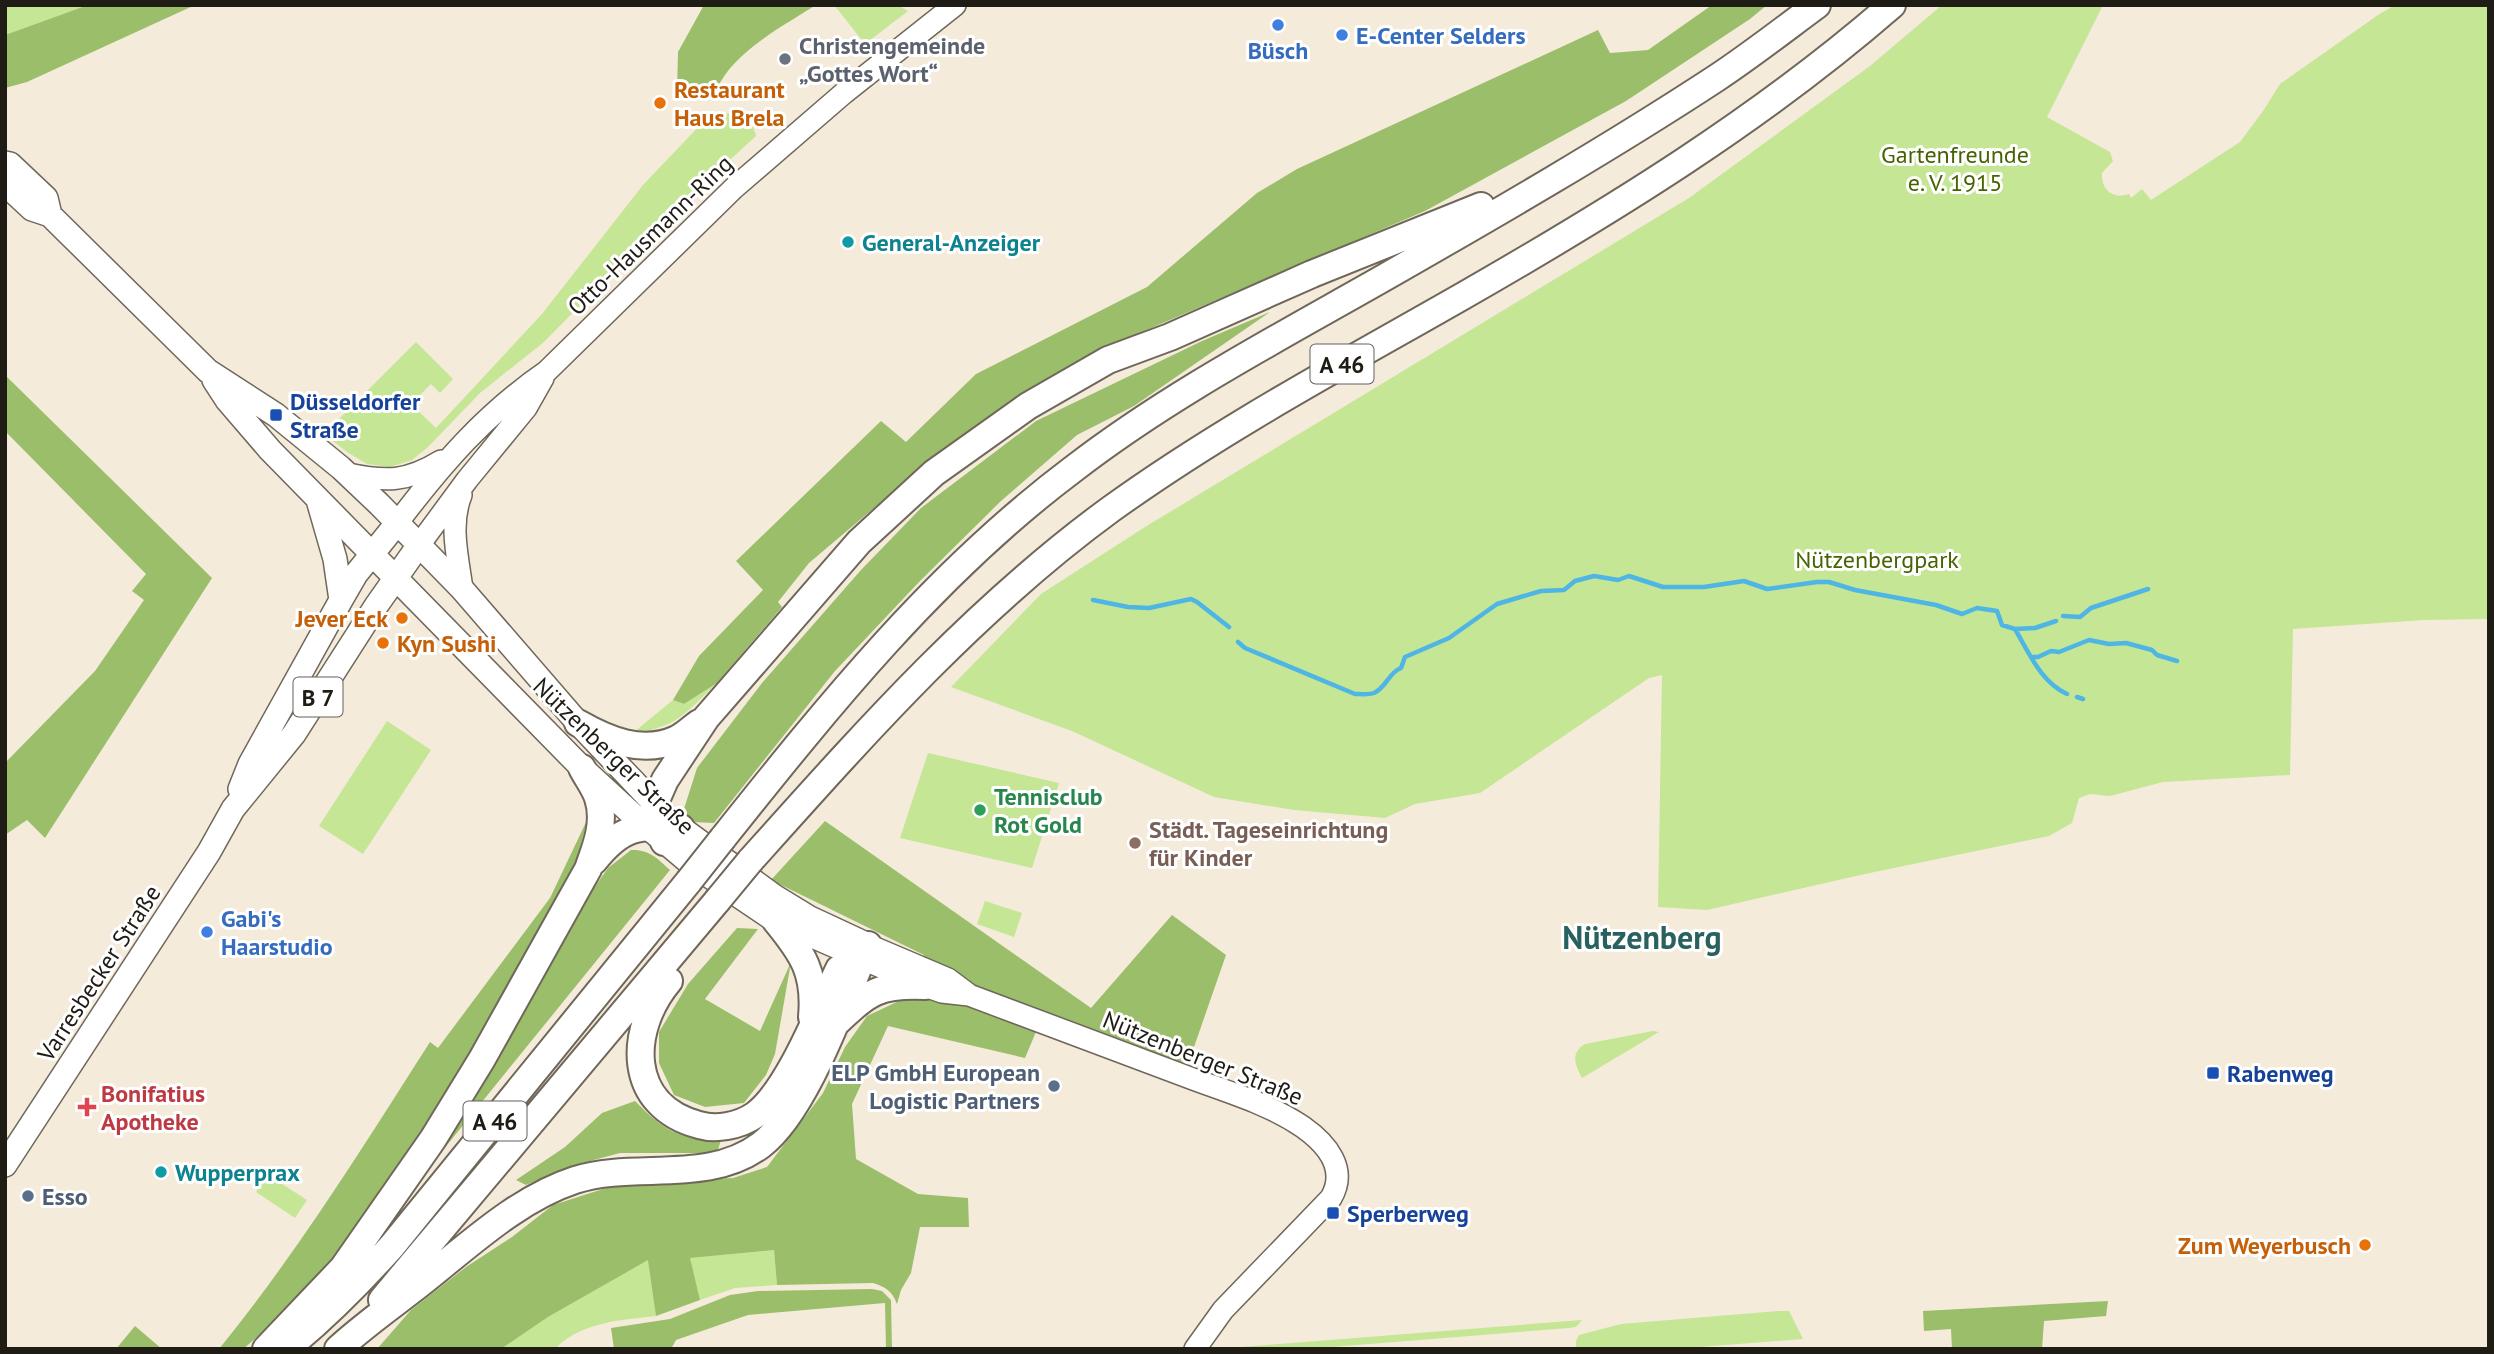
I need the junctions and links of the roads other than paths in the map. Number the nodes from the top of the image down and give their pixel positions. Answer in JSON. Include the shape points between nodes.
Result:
{"nodes":[{"id":1,"x":956,"y":5,"type":"edge"},
{"id":2,"x":1817,"y":5,"type":"edge"},
{"id":3,"x":1892,"y":5,"type":"edge"},
{"id":4,"x":5,"y":163,"type":"edge"},
{"id":5,"x":1570,"y":170,"type":"junction"},
{"id":6,"x":5,"y":184,"type":"edge"},
{"id":7,"x":45,"y":214,"type":"junction"},
{"id":8,"x":208,"y":371,"type":"junction"},
{"id":9,"x":546,"y":372,"type":"junction"},
{"id":10,"x":449,"y":457,"type":"junction"},
{"id":11,"x":348,"y":474,"type":"junction"},
{"id":12,"x":467,"y":480,"type":"junction"},
{"id":13,"x":318,"y":500,"type":"junction"},
{"id":14,"x":398,"y":522,"type":"junction"},
{"id":15,"x":419,"y":545,"type":"junction"},
{"id":16,"x":372,"y":554,"type":"junction"},
{"id":17,"x":394,"y":578,"type":"junction"},
{"id":18,"x":462,"y":589,"type":"junction"},
{"id":19,"x":341,"y":600,"type":"junction"},
{"id":20,"x":706,"y":718,"type":"junction"},
{"id":21,"x":578,"y":723,"type":"junction"},
{"id":22,"x":582,"y":768,"type":"junction"},
{"id":23,"x":233,"y":809,"type":"junction"},
{"id":24,"x":660,"y":826,"type":"junction"},
{"id":25,"x":588,"y":869,"type":"junction"},
{"id":26,"x":723,"y":905,"type":"junction"},
{"id":27,"x":776,"y":921,"type":"junction"},
{"id":28,"x":857,"y":949,"type":"junction"},
{"id":29,"x":925,"y":986,"type":"junction"},
{"id":30,"x":969,"y":995,"type":"junction"},
{"id":31,"x":822,"y":1026,"type":"junction"},
{"id":32,"x":5,"y":1164,"type":"edge"},
{"id":33,"x":344,"y":1343,"type":"edge"},
{"id":34,"x":266,"y":1349,"type":"edge"},
{"id":35,"x":286,"y":1349,"type":"edge"},
{"id":36,"x":1195,"y":1349,"type":"edge"}],
"edges":[{"from":1,"to":9,"type":"street","name":"Otto-Hausmann-Ring","via":[[734,188]]},
{"from":2,"to":5,"type":"highway","number":"A 46","via":[[1718,77]]},
{"from":3,"to":26,"type":"highway","number":"A 46","via":[[1803,78],[1691,158],[1295,391],[1112,509],[1004,595],[915,680],[831,772],[813,808]]},
{"from":4,"to":7,"type":"main road","via":[[46,198]]},
{"from":5,"to":20,"type":"highway","via":[[1108,360],[1028,406],[934,473],[859,542]]},
{"from":5,"to":35,"type":"highway","number":"A 46","bridge":true,"via":[[1195,388],[1073,468],[968,557],[899,626],[835,700],[393,1246]]},
{"from":6,"to":7,"type":"main road","via":[[32,209]]},
{"from":7,"to":8,"type":"main road"},
{"from":8,"to":11,"type":"main road","via":[[276,415]]},
{"from":8,"to":13,"type":"main road","via":[[227,400]]},
{"from":9,"to":10,"type":"street","name":"Otto-Hausmann-Ring","via":[[513,395]]},
{"from":9,"to":12,"type":"street","name":"Otto-Hausmann-Ring","via":[[526,408]]},
{"from":10,"to":11,"type":"street","via":[[397,480]]},
{"from":10,"to":14,"type":"street","name":"Otto-Hausmann-Ring"},
{"from":11,"to":14,"type":"main road"},
{"from":12,"to":15,"type":"street","name":"Otto-Hausmann-Ring"},
{"from":12,"to":18,"type":"street","via":[[455,517]]},
{"from":13,"to":16,"type":"main road"},
{"from":13,"to":19,"type":"main road"},
{"from":14,"to":15,"type":"main road","name":"Nützenberger Straße"},
{"from":14,"to":16,"type":"main road","number":"B 7"},
{"from":15,"to":17,"type":"main road","number":"B 7"},
{"from":15,"to":18,"type":"main road","name":"Nützenberger Straße"},
{"from":16,"to":17,"type":"main road","name":"Nützenberger Straße"},
{"from":16,"to":19,"type":"main road","name":"Varresbecker Straße","number":"B 7"},
{"from":17,"to":22,"type":"main road","name":"Nützenberger Straße"},
{"from":17,"to":23,"type":"main road","name":"Varresbecker Straße","number":"B 7","via":[[294,734]]},
{"from":18,"to":21,"type":"main road","name":"Nützenberger Straße"},
{"from":19,"to":23,"type":"main road","name":"Varresbecker Straße","number":"B 7","via":[[250,764]]},
{"from":20,"to":21,"type":"highway","via":[[677,738],[640,746],[604,738]]},
{"from":20,"to":24,"type":"highway","via":[[665,780]]},
{"from":21,"to":24,"type":"main road","name":"Nützenberger Straße"},
{"from":22,"to":24,"type":"main road","name":"Nützenberger Straße"},
{"from":22,"to":25,"type":"highway","via":[[601,814]]},
{"from":23,"to":32,"type":"main road","name":"Varresbecker Straße","number":"B 7"},
{"from":24,"to":25,"type":"highway","via":[[614,838]]},
{"from":24,"to":27,"type":"main road","name":"Nützenberger Straße","via":[[712,880]]},
{"from":24,"to":28,"type":"main road","name":"Nützenberger Straße"},
{"from":25,"to":34,"type":"highway","via":[[482,1059],[420,1159],[343,1268]]},
{"from":26,"to":31,"type":"highway","via":[[652,1006],[640,1052],[641,1068],[656,1100],[682,1120],[702,1126],[720,1128],[754,1116],[772,1098]]},
{"from":26,"to":33,"type":"highway","number":"A 46"},
{"from":27,"to":28,"type":"street","name":"Nützenberger Straße"},
{"from":27,"to":31,"type":"highway","via":[[810,972]]},
{"from":28,"to":29,"type":"street","name":"Nützenberger Straße"},
{"from":28,"to":30,"type":"street","name":"Nützenberger Straße","via":[[948,979]]},
{"from":28,"to":31,"type":"highway"},
{"from":29,"to":30,"type":"street","name":"Nützenberger Straße"},
{"from":29,"to":31,"type":"highway","via":[[878,990]]},
{"from":30,"to":36,"type":"street","name":"Nützenberger Straße","via":[[1254,1102],[1303,1127],[1329,1153],[1339,1177],[1331,1198],[1223,1310]]},
{"from":31,"to":33,"type":"highway","via":[[808,1082],[763,1144],[709,1167],[608,1173],[549,1191],[480,1237]]}]}
